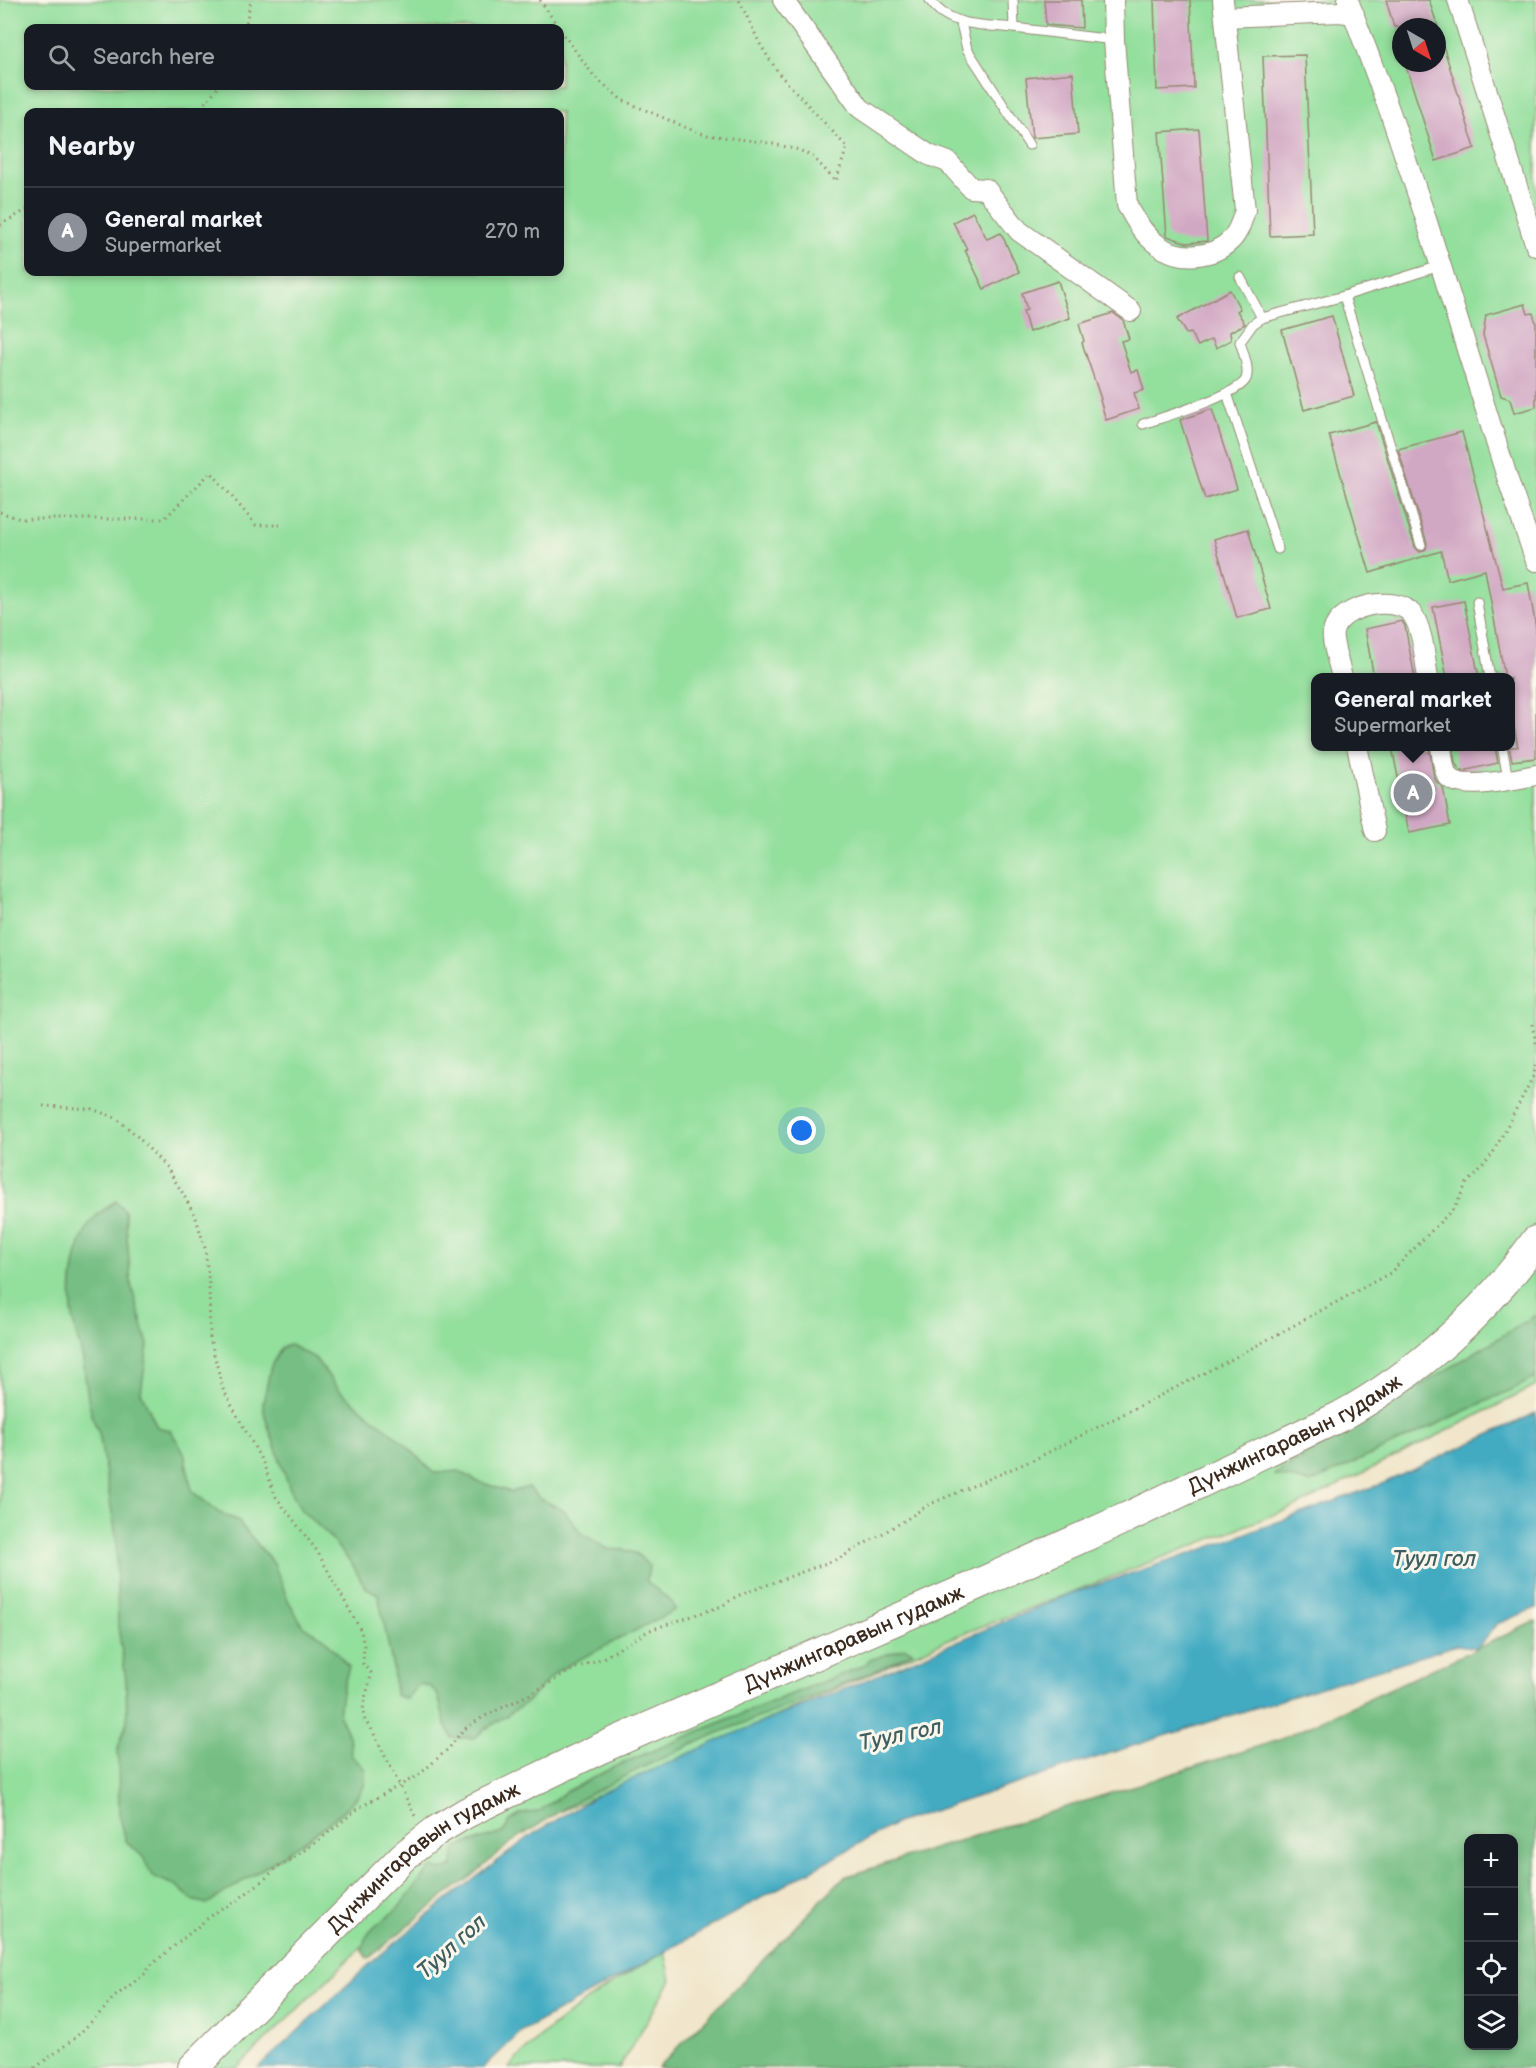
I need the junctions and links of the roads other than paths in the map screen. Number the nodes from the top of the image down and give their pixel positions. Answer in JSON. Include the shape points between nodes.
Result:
{"nodes":[{"id":1,"x":783,"y":0,"type":"edge"},
{"id":2,"x":930,"y":0,"type":"edge"},
{"id":3,"x":1013,"y":0,"type":"edge"},
{"id":4,"x":1113,"y":0,"type":"edge"},
{"id":5,"x":1458,"y":0,"type":"edge"},
{"id":6,"x":1351,"y":7,"type":"edge"},
{"id":7,"x":1224,"y":8,"type":"edge"},
{"id":8,"x":961,"y":22,"type":"junction"},
{"id":9,"x":1014,"y":28,"type":"junction"},
{"id":10,"x":1114,"y":40,"type":"junction"},
{"id":11,"x":1029,"y":146,"type":"dead end"},
{"id":12,"x":1536,"y":246,"type":"edge"},
{"id":13,"x":1440,"y":266,"type":"junction"},
{"id":14,"x":1240,"y":277,"type":"dead end"},
{"id":15,"x":1344,"y":296,"type":"junction"},
{"id":16,"x":1131,"y":311,"type":"dead end"},
{"id":17,"x":1262,"y":318,"type":"junction"},
{"id":18,"x":1227,"y":393,"type":"junction"},
{"id":19,"x":1143,"y":424,"type":"dead end"},
{"id":20,"x":1422,"y":545,"type":"dead end"},
{"id":21,"x":1278,"y":549,"type":"dead end"},
{"id":22,"x":1536,"y":561,"type":"edge"},
{"id":23,"x":1477,"y":602,"type":"dead end"},
{"id":24,"x":1341,"y":673,"type":"edge"},
{"id":25,"x":1427,"y":673,"type":"edge"},
{"id":26,"x":1489,"y":673,"type":"edge"},
{"id":27,"x":1358,"y":751,"type":"edge"},
{"id":28,"x":1442,"y":751,"type":"edge"},
{"id":29,"x":1503,"y":751,"type":"edge"},
{"id":30,"x":1536,"y":775,"type":"edge"},
{"id":31,"x":1508,"y":779,"type":"junction"},
{"id":32,"x":1375,"y":831,"type":"dead end"},
{"id":33,"x":1536,"y":1241,"type":"edge"},
{"id":34,"x":193,"y":2068,"type":"edge"}],
"edges":[{"from":1,"to":16,"type":"street","via":[[860,108],[929,155],[948,162],[971,188],[986,189],[1019,231]]},
{"from":2,"to":8,"type":"lane","via":[[936,9]]},
{"from":3,"to":9,"type":"lane"},
{"from":4,"to":10,"type":"street"},
{"from":5,"to":12,"type":"street"},
{"from":6,"to":7,"type":"street","via":[[1340,12]]},
{"from":6,"to":13,"type":"street"},
{"from":7,"to":10,"type":"street","via":[[1245,210],[1231,240],[1198,256],[1159,247],[1140,229],[1127,205]]},
{"from":8,"to":9,"type":"lane"},
{"from":8,"to":11,"type":"lane","via":[[967,49]]},
{"from":9,"to":10,"type":"lane"},
{"from":13,"to":15,"type":"lane"},
{"from":13,"to":22,"type":"street"},
{"from":14,"to":17,"type":"lane"},
{"from":15,"to":17,"type":"lane"},
{"from":15,"to":20,"type":"lane"},
{"from":17,"to":18,"type":"lane","via":[[1240,342],[1246,379]]},
{"from":18,"to":19,"type":"lane"},
{"from":18,"to":21,"type":"lane"},
{"from":23,"to":26,"type":"lane"},
{"from":24,"to":25,"type":"street","via":[[1333,633],[1341,617],[1355,608],[1399,604],[1412,614]]},
{"from":27,"to":32,"type":"street"},
{"from":28,"to":31,"type":"street","via":[[1446,774],[1451,779],[1476,784]]},
{"from":29,"to":31,"type":"lane"},
{"from":30,"to":31,"type":"street"},
{"from":33,"to":34,"type":"main road","name":"Дүнжингаравын гудамж","via":[[1497,1291],[1451,1336],[1372,1399],[1341,1416],[1128,1517],[599,1749],[476,1808],[426,1838],[378,1881]]}]}
